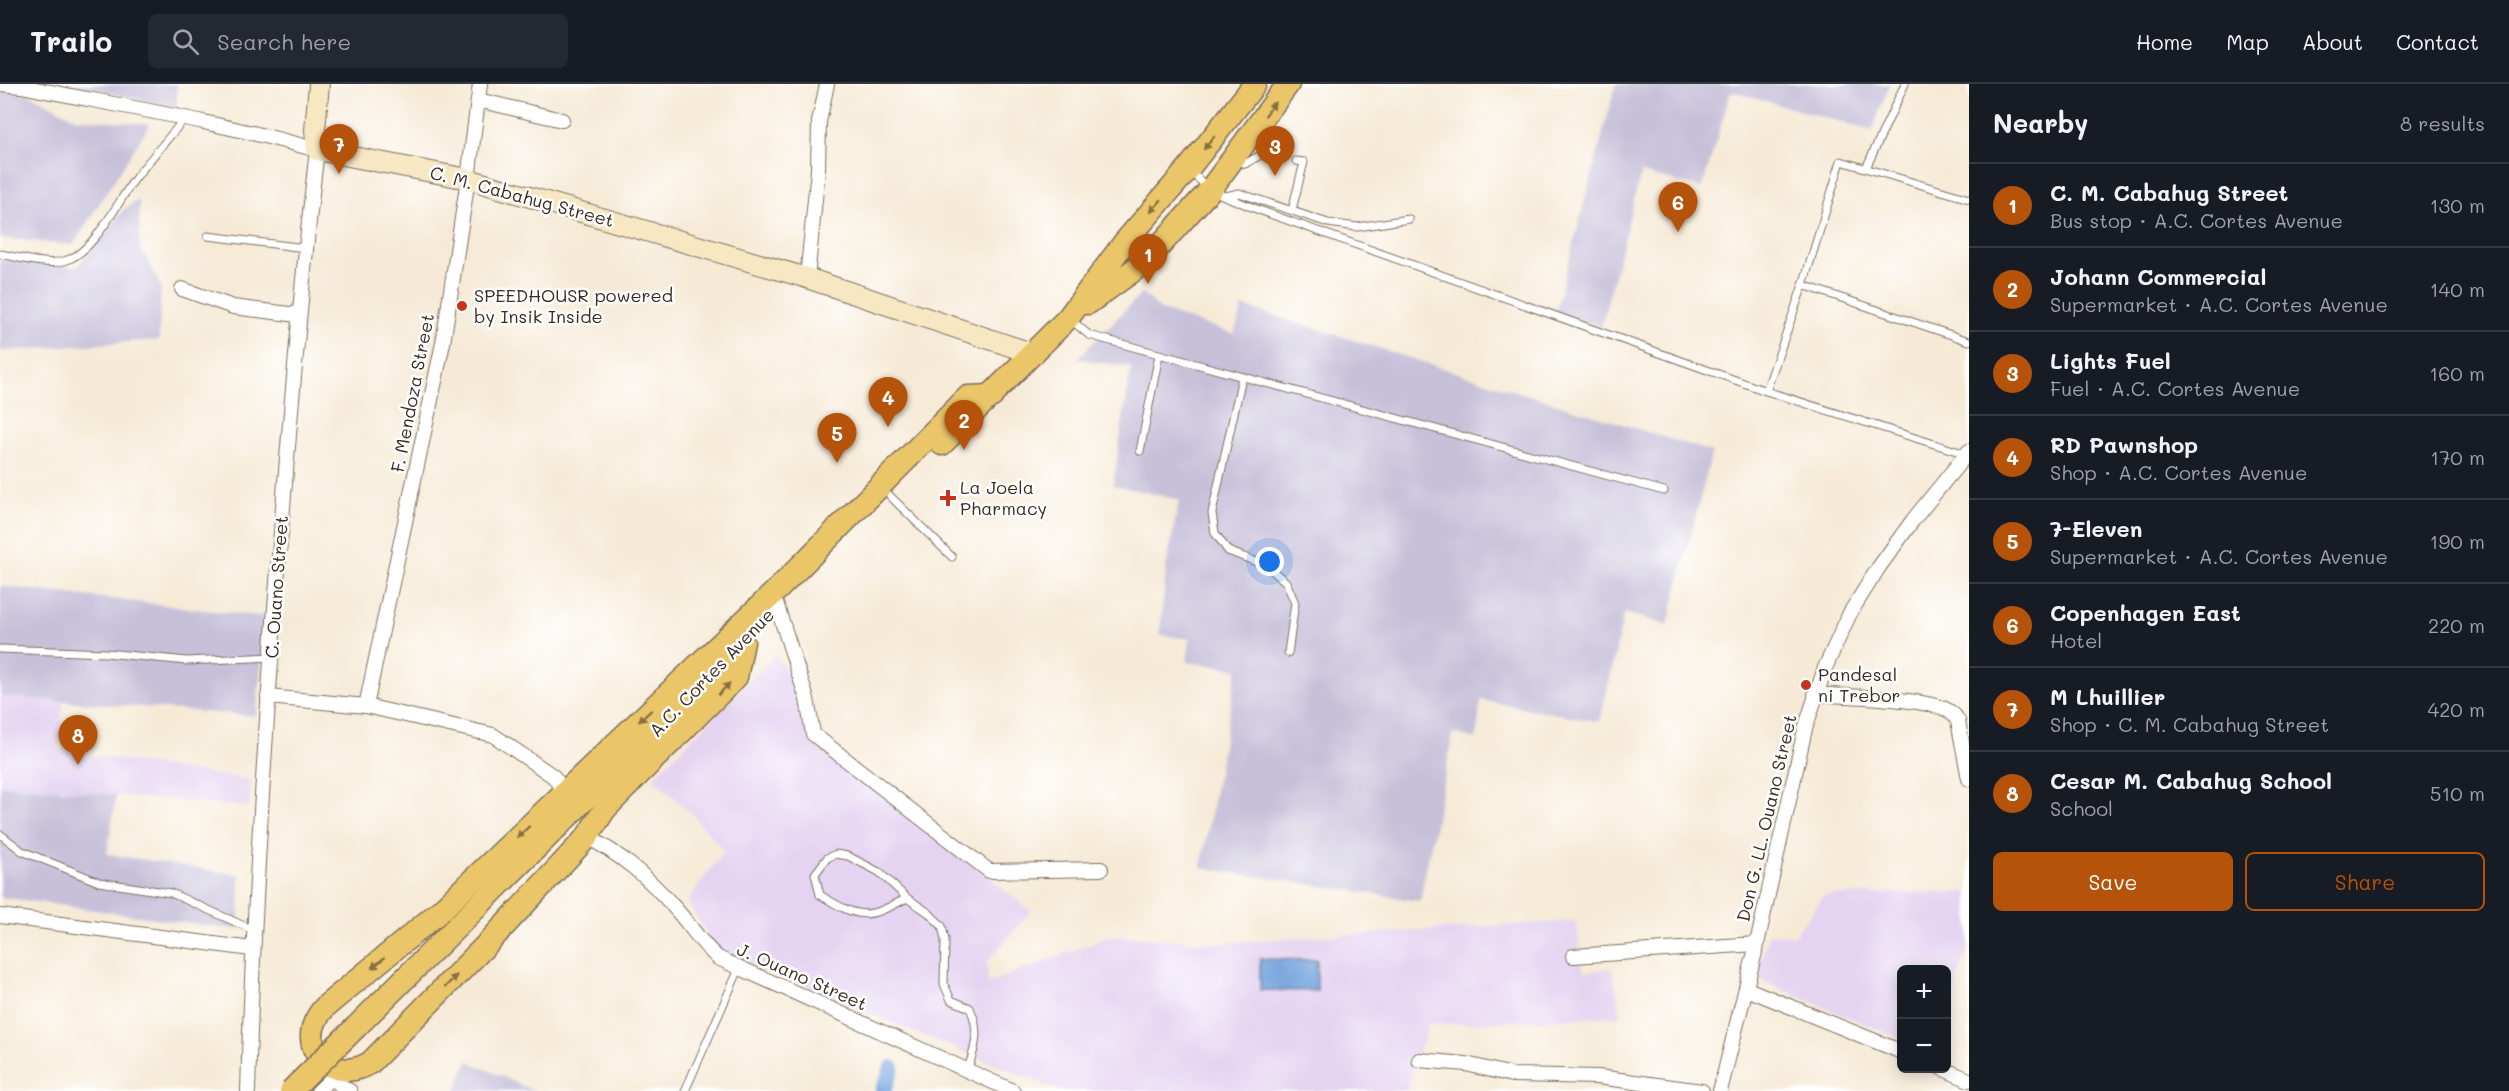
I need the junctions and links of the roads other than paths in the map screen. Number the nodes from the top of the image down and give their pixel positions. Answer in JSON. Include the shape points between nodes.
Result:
{"nodes":[{"id":1,"x":0,"y":84,"type":"edge"},
{"id":2,"x":319,"y":84,"type":"edge"},
{"id":3,"x":480,"y":84,"type":"edge"},
{"id":4,"x":827,"y":84,"type":"edge"},
{"id":5,"x":1255,"y":84,"type":"edge"},
{"id":6,"x":1288,"y":84,"type":"edge"},
{"id":7,"x":1905,"y":84,"type":"edge"},
{"id":8,"x":21,"y":85,"type":"edge"},
{"id":9,"x":478,"y":100,"type":"junction"},
{"id":10,"x":184,"y":119,"type":"junction"},
{"id":11,"x":562,"y":120,"type":"dead end"},
{"id":12,"x":317,"y":150,"type":"junction"},
{"id":13,"x":1273,"y":154,"type":"dead end"},
{"id":14,"x":1235,"y":157,"type":"junction"},
{"id":15,"x":1296,"y":161,"type":"dead end"},
{"id":16,"x":1866,"y":168,"type":"junction"},
{"id":17,"x":1188,"y":169,"type":"junction"},
{"id":18,"x":468,"y":178,"type":"junction"},
{"id":19,"x":1218,"y":193,"type":"junction"},
{"id":20,"x":1969,"y":199,"type":"edge"},
{"id":21,"x":1292,"y":210,"type":"junction"},
{"id":22,"x":1409,"y":219,"type":"dead end"},
{"id":23,"x":208,"y":236,"type":"dead end"},
{"id":24,"x":305,"y":248,"type":"junction"},
{"id":25,"x":0,"y":254,"type":"edge"},
{"id":26,"x":807,"y":278,"type":"junction"},
{"id":27,"x":1803,"y":285,"type":"junction"},
{"id":28,"x":182,"y":289,"type":"dead end"},
{"id":29,"x":298,"y":315,"type":"junction"},
{"id":30,"x":1068,"y":318,"type":"junction"},
{"id":31,"x":1969,"y":341,"type":"edge"},
{"id":32,"x":1034,"y":354,"type":"junction"},
{"id":33,"x":1159,"y":355,"type":"junction"},
{"id":34,"x":1242,"y":377,"type":"junction"},
{"id":35,"x":1766,"y":391,"type":"junction"},
{"id":36,"x":992,"y":396,"type":"junction"},
{"id":37,"x":1140,"y":451,"type":"dead end"},
{"id":38,"x":1968,"y":453,"type":"edge"},
{"id":39,"x":1664,"y":491,"type":"dead end"},
{"id":40,"x":890,"y":496,"type":"junction"},
{"id":41,"x":951,"y":557,"type":"dead end"},
{"id":42,"x":777,"y":606,"type":"junction"},
{"id":43,"x":743,"y":642,"type":"junction"},
{"id":44,"x":0,"y":649,"type":"edge"},
{"id":45,"x":1288,"y":653,"type":"dead end"},
{"id":46,"x":271,"y":657,"type":"junction"},
{"id":47,"x":1815,"y":694,"type":"junction"},
{"id":48,"x":268,"y":697,"type":"junction"},
{"id":49,"x":366,"y":706,"type":"junction"},
{"id":50,"x":1969,"y":779,"type":"edge"},
{"id":51,"x":565,"y":792,"type":"junction"},
{"id":52,"x":0,"y":834,"type":"edge"},
{"id":53,"x":587,"y":837,"type":"junction"},
{"id":54,"x":1101,"y":869,"type":"dead end"},
{"id":55,"x":907,"y":898,"type":"junction"},
{"id":56,"x":0,"y":916,"type":"edge"},
{"id":57,"x":253,"y":930,"type":"junction"},
{"id":58,"x":1757,"y":944,"type":"junction"},
{"id":59,"x":252,"y":949,"type":"junction"},
{"id":60,"x":1573,"y":956,"type":"dead end"},
{"id":61,"x":739,"y":969,"type":"junction"},
{"id":62,"x":1747,"y":989,"type":"junction"},
{"id":63,"x":1897,"y":1050,"type":"edge"},
{"id":64,"x":1419,"y":1060,"type":"dead end"},
{"id":65,"x":330,"y":1070,"type":"junction"},
{"id":66,"x":967,"y":1070,"type":"junction"},
{"id":67,"x":1951,"y":1072,"type":"edge"},
{"id":68,"x":1969,"y":1080,"type":"edge"},
{"id":69,"x":248,"y":1091,"type":"edge"},
{"id":70,"x":291,"y":1091,"type":"edge"},
{"id":71,"x":318,"y":1091,"type":"edge"},
{"id":72,"x":350,"y":1091,"type":"edge"},
{"id":73,"x":685,"y":1091,"type":"edge"},
{"id":74,"x":1012,"y":1091,"type":"edge"},
{"id":75,"x":1702,"y":1091,"type":"edge"},
{"id":76,"x":1720,"y":1091,"type":"edge"}],
"edges":[{"from":1,"to":8,"type":"street","name":"C. M. Cabahug Street"},
{"from":2,"to":12,"type":"street","name":"C. Ouano Street"},
{"from":3,"to":9,"type":"street","name":"F. Mendoza Street"},
{"from":4,"to":26,"type":"street","via":[[819,122]]},
{"from":5,"to":17,"type":"main road","name":"A.C. Cortes Avenue","one_way":true},
{"from":14,"to":6,"type":"main road","name":"A.C. Cortes Avenue","one_way":true},
{"from":7,"to":16,"type":"lane"},
{"from":8,"to":10,"type":"street","name":"C. M. Cabahug Street"},
{"from":9,"to":11,"type":"street"},
{"from":9,"to":18,"type":"street","name":"F. Mendoza Street"},
{"from":10,"to":12,"type":"street","name":"C. M. Cabahug Street"},
{"from":10,"to":25,"type":"lane","via":[[135,179],[103,228],[76,257],[52,262]]},
{"from":12,"to":18,"type":"street","name":"C. M. Cabahug Street"},
{"from":12,"to":24,"type":"street","name":"C. Ouano Street"},
{"from":13,"to":14,"type":"lane","via":[[1262,154],[1245,164]]},
{"from":14,"to":19,"type":"main road","name":"A.C. Cortes Avenue"},
{"from":15,"to":21,"type":"lane","via":[[1304,162]]},
{"from":16,"to":20,"type":"lane"},
{"from":16,"to":27,"type":"lane","via":[[1841,161]]},
{"from":17,"to":19,"type":"lane"},
{"from":17,"to":30,"type":"main road","name":"A.C. Cortes Avenue","one_way":true,"via":[[1124,243]]},
{"from":18,"to":26,"type":"street","name":"C. M. Cabahug Street"},
{"from":18,"to":49,"type":"street","name":"F. Mendoza Street","via":[[443,343]]},
{"from":19,"to":21,"type":"lane","via":[[1239,193]]},
{"from":19,"to":30,"type":"main road","name":"A.C. Cortes Avenue","via":[[1145,262]]},
{"from":19,"to":35,"type":"lane"},
{"from":21,"to":22,"type":"lane","via":[[1328,223],[1357,227]]},
{"from":23,"to":24,"type":"lane"},
{"from":24,"to":29,"type":"street","name":"C. Ouano Street"},
{"from":26,"to":32,"type":"street","name":"C. M. Cabahug Street"},
{"from":27,"to":31,"type":"lane"},
{"from":27,"to":35,"type":"lane"},
{"from":28,"to":29,"type":"street","via":[[233,307]]},
{"from":29,"to":46,"type":"street","name":"C. Ouano Street"},
{"from":30,"to":32,"type":"main road","name":"A.C. Cortes Avenue"},
{"from":30,"to":33,"type":"lane","via":[[1089,335]]},
{"from":32,"to":36,"type":"main road","name":"A.C. Cortes Avenue"},
{"from":33,"to":34,"type":"lane"},
{"from":33,"to":37,"type":"lane"},
{"from":34,"to":39,"type":"lane"},
{"from":34,"to":45,"type":"lane","via":[[1212,513],[1215,533],[1228,551],[1267,566],[1286,582],[1295,603]]},
{"from":35,"to":38,"type":"lane"},
{"from":36,"to":40,"type":"main road","name":"A.C. Cortes Avenue"},
{"from":36,"to":51,"type":"main road","one_way":true,"via":[[968,397],[778,589]]},
{"from":38,"to":47,"type":"street","name":"Don G. LL. Ouano Street","via":[[1913,520],[1850,613]]},
{"from":40,"to":41,"type":"lane"},
{"from":40,"to":42,"type":"main road","name":"A.C. Cortes Avenue"},
{"from":42,"to":43,"type":"main road","name":"A.C. Cortes Avenue"},
{"from":42,"to":54,"type":"street","via":[[807,699],[813,734],[989,871]]},
{"from":53,"to":43,"type":"main road","one_way":true,"via":[[605,809],[736,677]]},
{"from":43,"to":70,"type":"main road","name":"A.C. Cortes Avenue","bridge":true},
{"from":44,"to":46,"type":"lane","via":[[188,661]]},
{"from":46,"to":48,"type":"street","name":"C. Ouano Street"},
{"from":47,"to":50,"type":"street","via":[[1915,703],[1948,711],[1958,721]]},
{"from":47,"to":58,"type":"street","name":"Don G. LL. Ouano Street"},
{"from":48,"to":49,"type":"street"},
{"from":48,"to":57,"type":"street","name":"C. Ouano Street"},
{"from":49,"to":51,"type":"street","via":[[493,735],[553,776]]},
{"from":51,"to":65,"type":"main road","one_way":true,"via":[[438,913],[320,1013],[313,1025],[312,1041],[315,1052]]},
{"from":52,"to":57,"type":"lane","via":[[22,851],[99,882],[171,893]]},
{"from":53,"to":61,"type":"street","name":"J. Ouano Street","via":[[610,848],[673,905],[703,945]]},
{"from":65,"to":53,"type":"main road","one_way":true,"via":[[352,1069],[371,1062]]},
{"from":55,"to":55,"type":"lane","via":[[879,872],[848,856],[836,854],[827,858],[815,874],[820,895],[856,913],[870,915]]},
{"from":55,"to":66,"type":"lane","via":[[942,926],[944,984],[951,1000],[970,1008],[976,1022],[974,1052]]},
{"from":56,"to":59,"type":"street"},
{"from":57,"to":59,"type":"street","name":"C. Ouano Street"},
{"from":58,"to":60,"type":"street"},
{"from":58,"to":62,"type":"street","name":"Don G. LL. Ouano Street"},
{"from":59,"to":69,"type":"street","name":"C. Ouano Street"},
{"from":61,"to":66,"type":"street","name":"J. Ouano Street"},
{"from":61,"to":73,"type":"lane"},
{"from":62,"to":63,"type":"street"},
{"from":62,"to":76,"type":"street","name":"Don G. LL. Ouano Street"},
{"from":64,"to":75,"type":"street","via":[[1466,1064],[1512,1075],[1598,1077]]},
{"from":65,"to":71,"type":"street"},
{"from":65,"to":72,"type":"street","via":[[337,1082]]},
{"from":66,"to":74,"type":"street","name":"J. Ouano Street"},
{"from":67,"to":68,"type":"street"}]}
